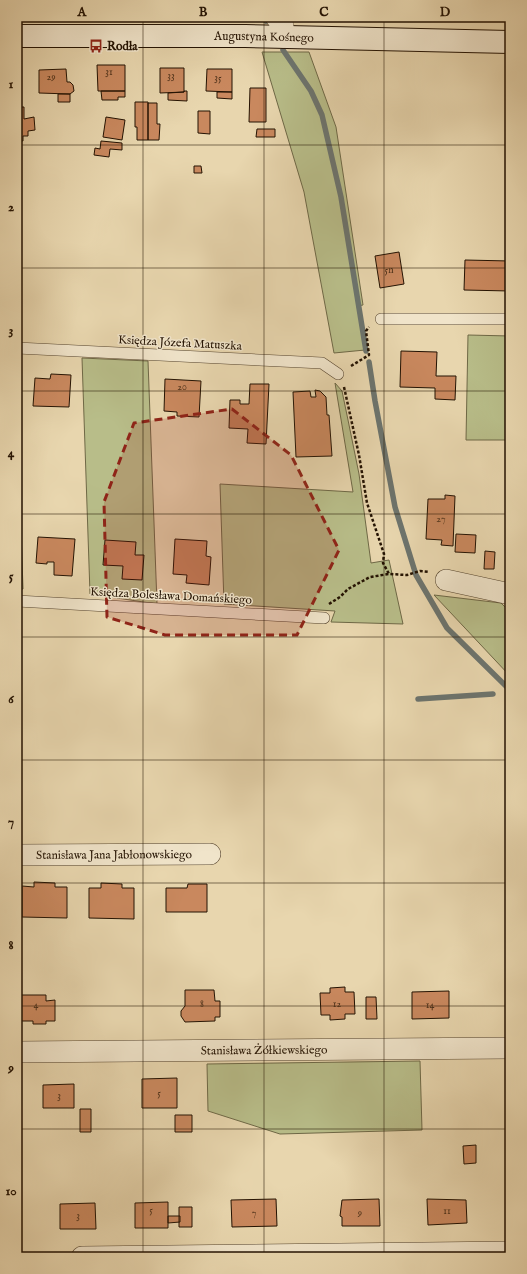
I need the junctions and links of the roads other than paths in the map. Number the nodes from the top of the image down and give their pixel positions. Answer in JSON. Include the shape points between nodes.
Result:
{"nodes":[{"id":1,"x":280,"y":27,"type":"edge"},
{"id":2,"x":17,"y":36,"type":"edge"},
{"id":3,"x":510,"y":42,"type":"edge"},
{"id":4,"x":381,"y":319,"type":"road end"},
{"id":5,"x":510,"y":319,"type":"edge"},
{"id":6,"x":17,"y":348,"type":"edge"},
{"id":7,"x":338,"y":374,"type":"road end"},
{"id":8,"x":446,"y":580,"type":"dead end"},
{"id":9,"x":510,"y":594,"type":"edge"},
{"id":10,"x":17,"y":601,"type":"edge"},
{"id":11,"x":324,"y":618,"type":"road end"},
{"id":12,"x":210,"y":854,"type":"dead end"},
{"id":13,"x":17,"y":855,"type":"edge"},
{"id":14,"x":510,"y":1048,"type":"edge"},
{"id":15,"x":17,"y":1052,"type":"edge"},
{"id":16,"x":510,"y":1252,"type":"edge"},
{"id":17,"x":82,"y":1257,"type":"edge"}],
"edges":[{"from":1,"to":2,"type":"street","name":"Augustyna Kośnego","via":[[230,36]]},
{"from":1,"to":3,"type":"street","name":"Augustyna Kośnego"},
{"from":4,"to":5,"type":"lane"},
{"from":6,"to":7,"type":"lane","name":"Księdza Józefa Matuszka","via":[[322,363]]},
{"from":8,"to":9,"type":"street"},
{"from":10,"to":11,"type":"lane","name":"Księdza Bolesława Domańskiego"},
{"from":12,"to":13,"type":"street","name":"Stanisława Jana Jabłonowskiego"},
{"from":14,"to":15,"type":"street","name":"Stanisława Żółkiewskiego"},
{"from":16,"to":17,"type":"street"}]}
